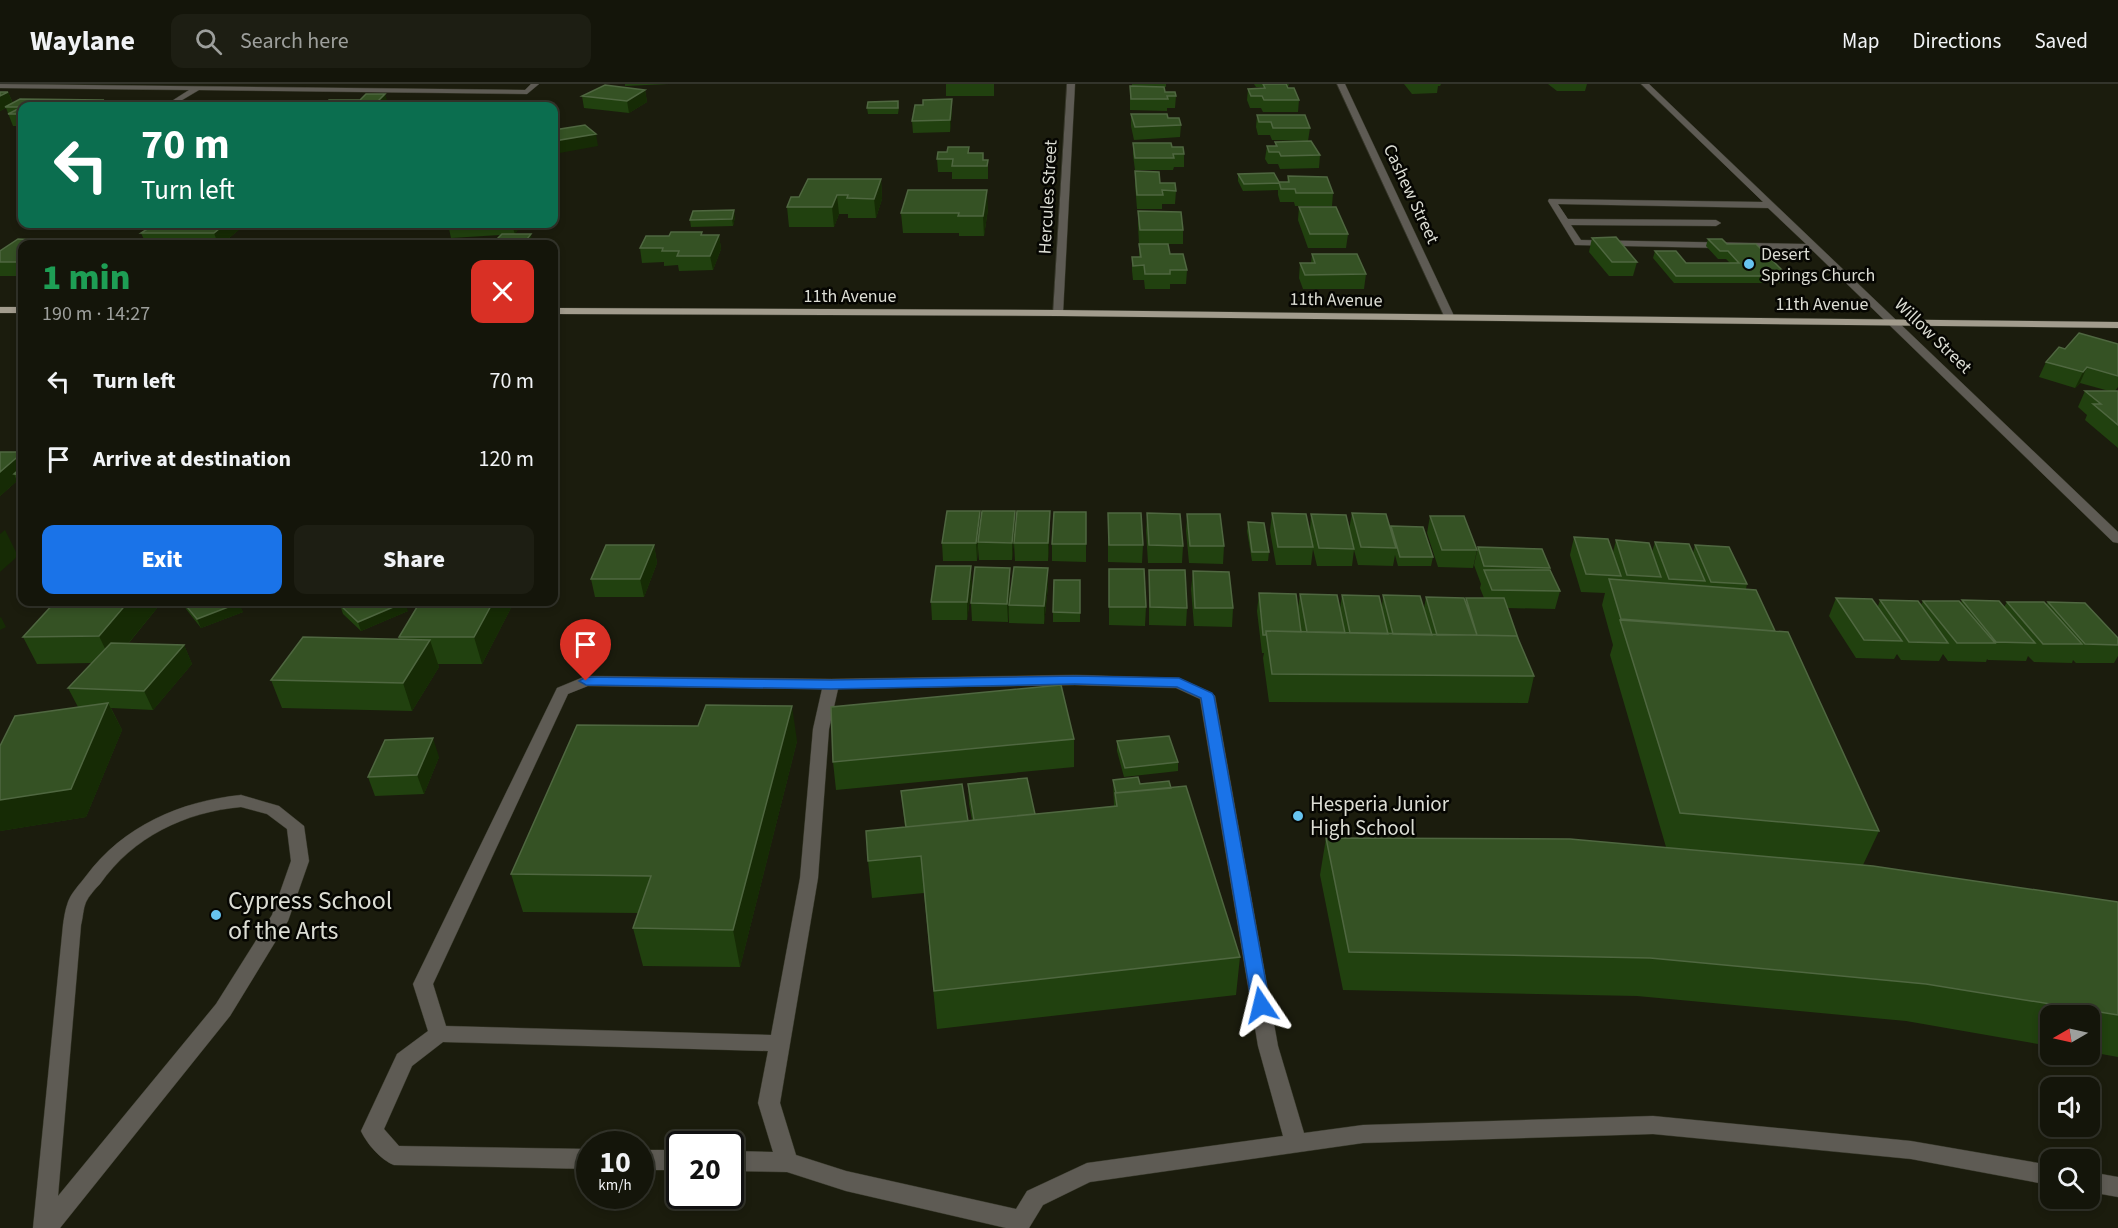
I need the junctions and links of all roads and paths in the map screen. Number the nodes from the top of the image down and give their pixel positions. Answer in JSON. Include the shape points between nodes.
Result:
{"nodes":[{"id":1,"x":535,"y":84,"type":"edge"},
{"id":2,"x":1071,"y":84,"type":"edge"},
{"id":3,"x":1341,"y":84,"type":"edge"},
{"id":4,"x":1645,"y":84,"type":"edge"},
{"id":5,"x":0,"y":86,"type":"edge"},
{"id":6,"x":198,"y":88,"type":"junction"},
{"id":7,"x":175,"y":102,"type":"edge"},
{"id":8,"x":1700,"y":204,"type":"junction"},
{"id":9,"x":1773,"y":205,"type":"junction"},
{"id":10,"x":1565,"y":222,"type":"junction"},
{"id":11,"x":1726,"y":234,"type":"junction"},
{"id":12,"x":1817,"y":247,"type":"junction"},
{"id":13,"x":0,"y":310,"type":"edge"},
{"id":14,"x":18,"y":310,"type":"edge"},
{"id":15,"x":558,"y":312,"type":"edge"},
{"id":16,"x":1058,"y":313,"type":"junction"},
{"id":17,"x":1450,"y":318,"type":"junction"},
{"id":18,"x":1892,"y":321,"type":"junction"},
{"id":19,"x":2118,"y":325,"type":"edge"},
{"id":20,"x":2118,"y":539,"type":"edge"},
{"id":21,"x":831,"y":684,"type":"junction"},
{"id":22,"x":439,"y":1034,"type":"junction"},
{"id":23,"x":779,"y":1042,"type":"junction"},
{"id":24,"x":1296,"y":1142,"type":"junction"},
{"id":25,"x":576,"y":1159,"type":"edge"},
{"id":26,"x":744,"y":1161,"type":"edge"},
{"id":27,"x":787,"y":1162,"type":"junction"},
{"id":28,"x":2040,"y":1173,"type":"edge"},
{"id":29,"x":2100,"y":1184,"type":"edge"},
{"id":30,"x":2118,"y":1187,"type":"edge"},
{"id":31,"x":1019,"y":1225,"type":"edge"},
{"id":32,"x":45,"y":1228,"type":"edge"}],
"edges":[{"from":1,"to":6,"type":"street","via":[[527,92]]},
{"from":2,"to":16,"type":"street","name":"Hercules Street"},
{"from":3,"to":17,"type":"street","name":"Cashew Street"},
{"from":4,"to":9,"type":"street","name":"Willow Street"},
{"from":5,"to":6,"type":"street"},
{"from":6,"to":7,"type":"street"},
{"from":8,"to":9,"type":"street"},
{"from":8,"to":10,"type":"street","via":[[1552,201]]},
{"from":8,"to":11,"type":"street"},
{"from":9,"to":12,"type":"street","name":"Willow Street"},
{"from":10,"to":11,"type":"street"},
{"from":10,"to":11,"type":"street","via":[[1578,243]]},
{"from":11,"to":12,"type":"street"},
{"from":12,"to":18,"type":"street","name":"Willow Street"},
{"from":13,"to":14,"type":"main road"},
{"from":15,"to":16,"type":"main road","name":"11th Avenue"},
{"from":16,"to":17,"type":"main road","name":"11th Avenue"},
{"from":17,"to":18,"type":"main road","name":"11th Avenue"},
{"from":18,"to":19,"type":"main road","name":"11th Avenue"},
{"from":18,"to":20,"type":"street","name":"Willow Street"},
{"from":21,"to":22,"type":"street","via":[[586,681],[562,691],[423,984]]},
{"from":21,"to":23,"type":"street","via":[[821,729],[809,878]]},
{"from":21,"to":24,"type":"street","via":[[1179,682],[1207,696],[1268,1046]]},
{"from":22,"to":23,"type":"street"},
{"from":22,"to":25,"type":"street","via":[[405,1060],[372,1131],[394,1155]]},
{"from":23,"to":27,"type":"street","via":[[768,1103]]},
{"from":24,"to":28,"type":"street","via":[[1363,1134],[1653,1125],[1911,1150]]},
{"from":24,"to":31,"type":"street","via":[[1087,1173],[1035,1198]]},
{"from":26,"to":27,"type":"street"},
{"from":27,"to":31,"type":"street"},
{"from":29,"to":30,"type":"street"},
{"from":32,"to":32,"type":"street","via":[[223,1010],[280,916],[300,861],[295,826],[273,810],[241,801],[211,804],[161,822],[134,838],[110,860],[77,901]]}]}
